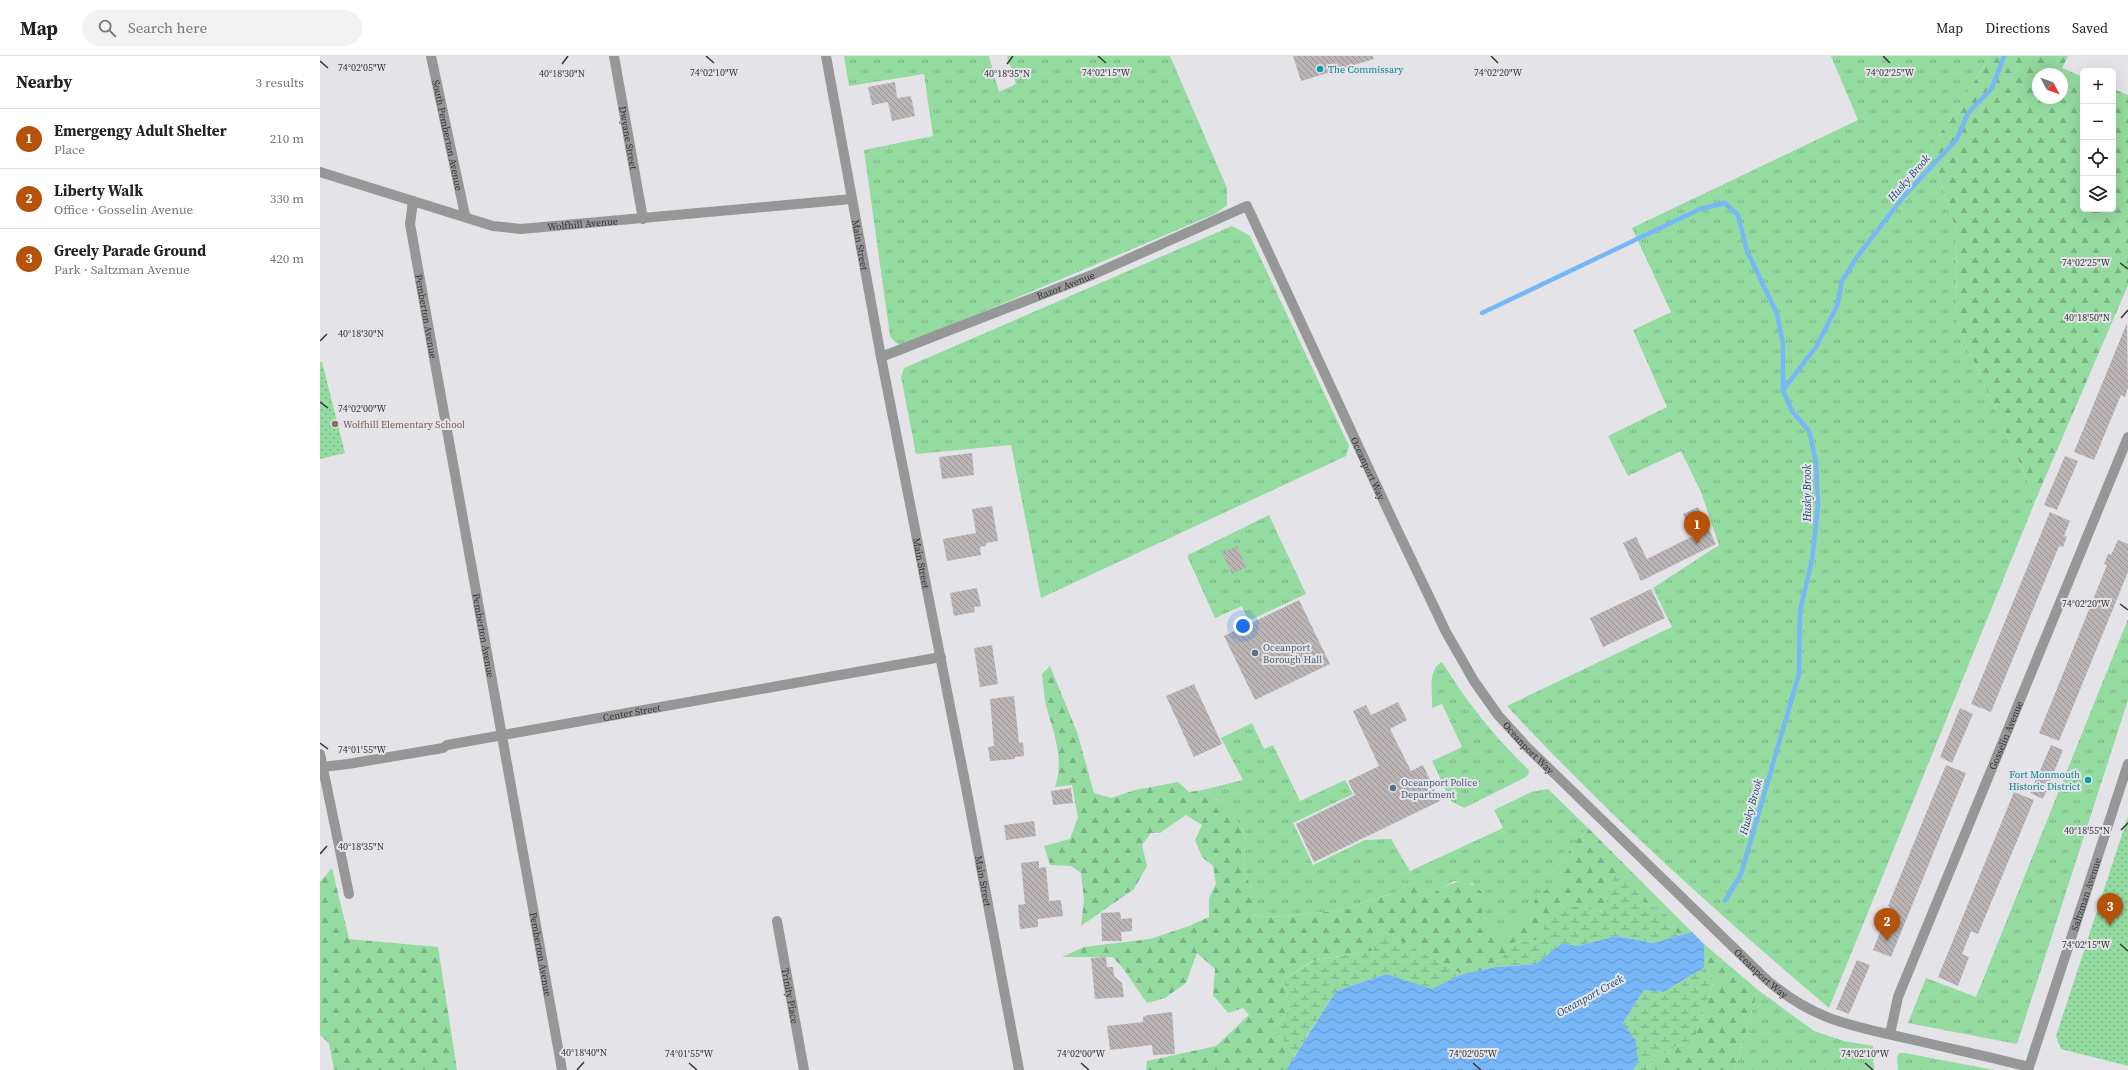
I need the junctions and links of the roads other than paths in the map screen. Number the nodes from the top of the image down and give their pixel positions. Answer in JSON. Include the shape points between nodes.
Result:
{"nodes":[{"id":1,"x":432,"y":56,"type":"edge"},
{"id":2,"x":614,"y":56,"type":"edge"},
{"id":3,"x":826,"y":56,"type":"edge"},
{"id":4,"x":320,"y":172,"type":"edge"},
{"id":5,"x":852,"y":199,"type":"junction"},
{"id":6,"x":413,"y":201,"type":"junction"},
{"id":7,"x":1247,"y":206,"type":"joint"},
{"id":8,"x":465,"y":215,"type":"junction"},
{"id":9,"x":643,"y":219,"type":"junction"},
{"id":10,"x":881,"y":357,"type":"junction"},
{"id":11,"x":2128,"y":437,"type":"edge"},
{"id":12,"x":941,"y":657,"type":"junction"},
{"id":13,"x":503,"y":735,"type":"junction"},
{"id":14,"x":320,"y":754,"type":"edge"},
{"id":15,"x":2128,"y":764,"type":"edge"},
{"id":16,"x":322,"y":767,"type":"junction"},
{"id":17,"x":348,"y":894,"type":"dead end"},
{"id":18,"x":777,"y":921,"type":"dead end"},
{"id":19,"x":1890,"y":1034,"type":"junction"},
{"id":20,"x":2029,"y":1068,"type":"edge"},
{"id":21,"x":562,"y":1070,"type":"edge"},
{"id":22,"x":804,"y":1070,"type":"edge"},
{"id":23,"x":1019,"y":1070,"type":"edge"}],
"edges":[{"from":1,"to":8,"type":"street","name":"South Pemberton Avenue"},
{"from":2,"to":9,"type":"street","name":"Dwyane Street"},
{"from":3,"to":5,"type":"street","name":"Main Street"},
{"from":4,"to":6,"type":"street","name":"Wolfhill Avenue"},
{"from":5,"to":9,"type":"street","name":"Wolfhill Avenue"},
{"from":5,"to":10,"type":"street","name":"Main Street"},
{"from":6,"to":8,"type":"street","name":"Wolfhill Avenue"},
{"from":6,"to":13,"type":"street","name":"Pemberton Avenue","via":[[410,224]]},
{"from":7,"to":10,"type":"street","name":"Razor Avenue","via":[[1092,275]]},
{"from":7,"to":19,"type":"street","name":"Oceanport Way","via":[[1446,632],[1474,681],[1498,715],[1536,756],[1690,907],[1779,990],[1826,1018]]},
{"from":8,"to":9,"type":"street","name":"Wolfhill Avenue","via":[[493,226],[521,230]]},
{"from":10,"to":12,"type":"street","name":"Main Street"},
{"from":11,"to":19,"type":"street","name":"Gosselin Avenue","via":[[1898,998]]},
{"from":12,"to":13,"type":"street","name":"Center Street"},
{"from":12,"to":23,"type":"street","name":"Main Street"},
{"from":13,"to":16,"type":"street","name":"Center Street"},
{"from":13,"to":21,"type":"street","name":"Pemberton Avenue"},
{"from":14,"to":16,"type":"street"},
{"from":15,"to":20,"type":"street","name":"Saltzman Avenue"},
{"from":16,"to":17,"type":"street"},
{"from":18,"to":22,"type":"street","name":"Trinity Place"},
{"from":19,"to":20,"type":"street","name":"Oceanport Way"}]}
